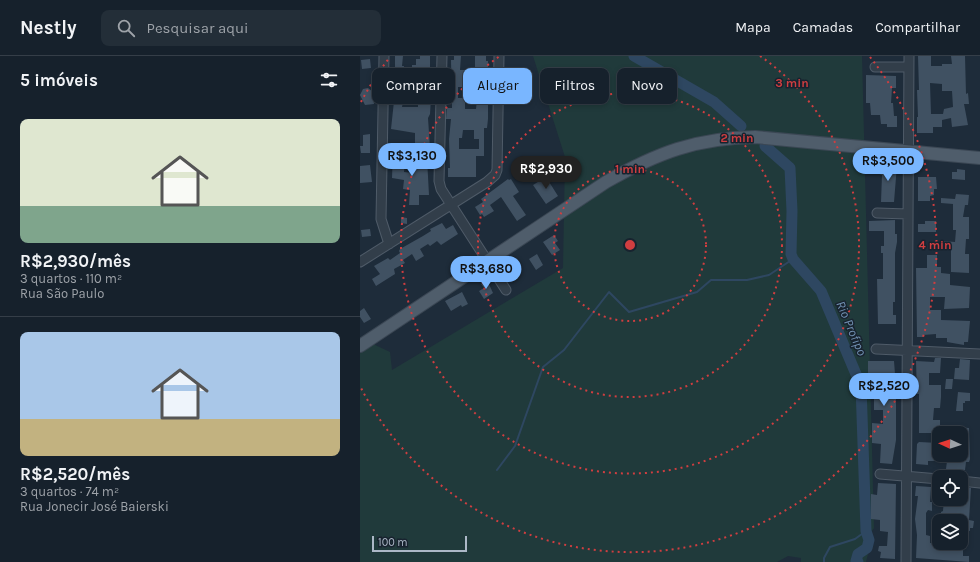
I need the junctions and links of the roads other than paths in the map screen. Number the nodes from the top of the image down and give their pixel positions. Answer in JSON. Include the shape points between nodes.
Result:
{"nodes":[{"id":1,"x":384,"y":56,"type":"edge"},
{"id":2,"x":442,"y":56,"type":"edge"},
{"id":3,"x":499,"y":56,"type":"edge"},
{"id":4,"x":909,"y":56,"type":"edge"},
{"id":5,"x":875,"y":67,"type":"dead end"},
{"id":6,"x":909,"y":67,"type":"junction"},
{"id":7,"x":909,"y":151,"type":"junction"},
{"id":8,"x":980,"y":158,"type":"edge"},
{"id":9,"x":451,"y":205,"type":"junction"},
{"id":10,"x":877,"y":213,"type":"dead end"},
{"id":11,"x":908,"y":214,"type":"junction"},
{"id":12,"x":389,"y":244,"type":"junction"},
{"id":13,"x":487,"y":261,"type":"junction"},
{"id":14,"x":360,"y":262,"type":"edge"},
{"id":15,"x":506,"y":290,"type":"dead end"},
{"id":16,"x":360,"y":346,"type":"edge"},
{"id":17,"x":876,"y":349,"type":"dead end"},
{"id":18,"x":907,"y":350,"type":"junction"},
{"id":19,"x":980,"y":354,"type":"edge"},
{"id":20,"x":880,"y":474,"type":"dead end"},
{"id":21,"x":907,"y":476,"type":"junction"},
{"id":22,"x":932,"y":478,"type":"edge"},
{"id":23,"x":968,"y":482,"type":"edge"},
{"id":24,"x":980,"y":483,"type":"edge"},
{"id":25,"x":906,"y":561,"type":"edge"}],
"edges":[{"from":1,"to":12,"type":"street","via":[[381,211],[382,224]]},
{"from":2,"to":9,"type":"street","via":[[439,180],[441,190]]},
{"from":3,"to":9,"type":"street","via":[[497,170],[492,179]]},
{"from":4,"to":6,"type":"street"},
{"from":5,"to":6,"type":"street"},
{"from":6,"to":7,"type":"street"},
{"from":7,"to":8,"type":"main road"},
{"from":7,"to":11,"type":"street"},
{"from":7,"to":13,"type":"main road","via":[[755,137],[725,137],[696,143],[633,167],[606,182]]},
{"from":9,"to":12,"type":"street"},
{"from":9,"to":13,"type":"street"},
{"from":10,"to":11,"type":"street"},
{"from":11,"to":18,"type":"street"},
{"from":12,"to":14,"type":"street"},
{"from":13,"to":15,"type":"street"},
{"from":13,"to":16,"type":"main road"},
{"from":17,"to":18,"type":"street"},
{"from":18,"to":19,"type":"street"},
{"from":18,"to":21,"type":"street"},
{"from":20,"to":21,"type":"street"},
{"from":21,"to":22,"type":"street"},
{"from":21,"to":25,"type":"street"},
{"from":23,"to":24,"type":"street"}]}
